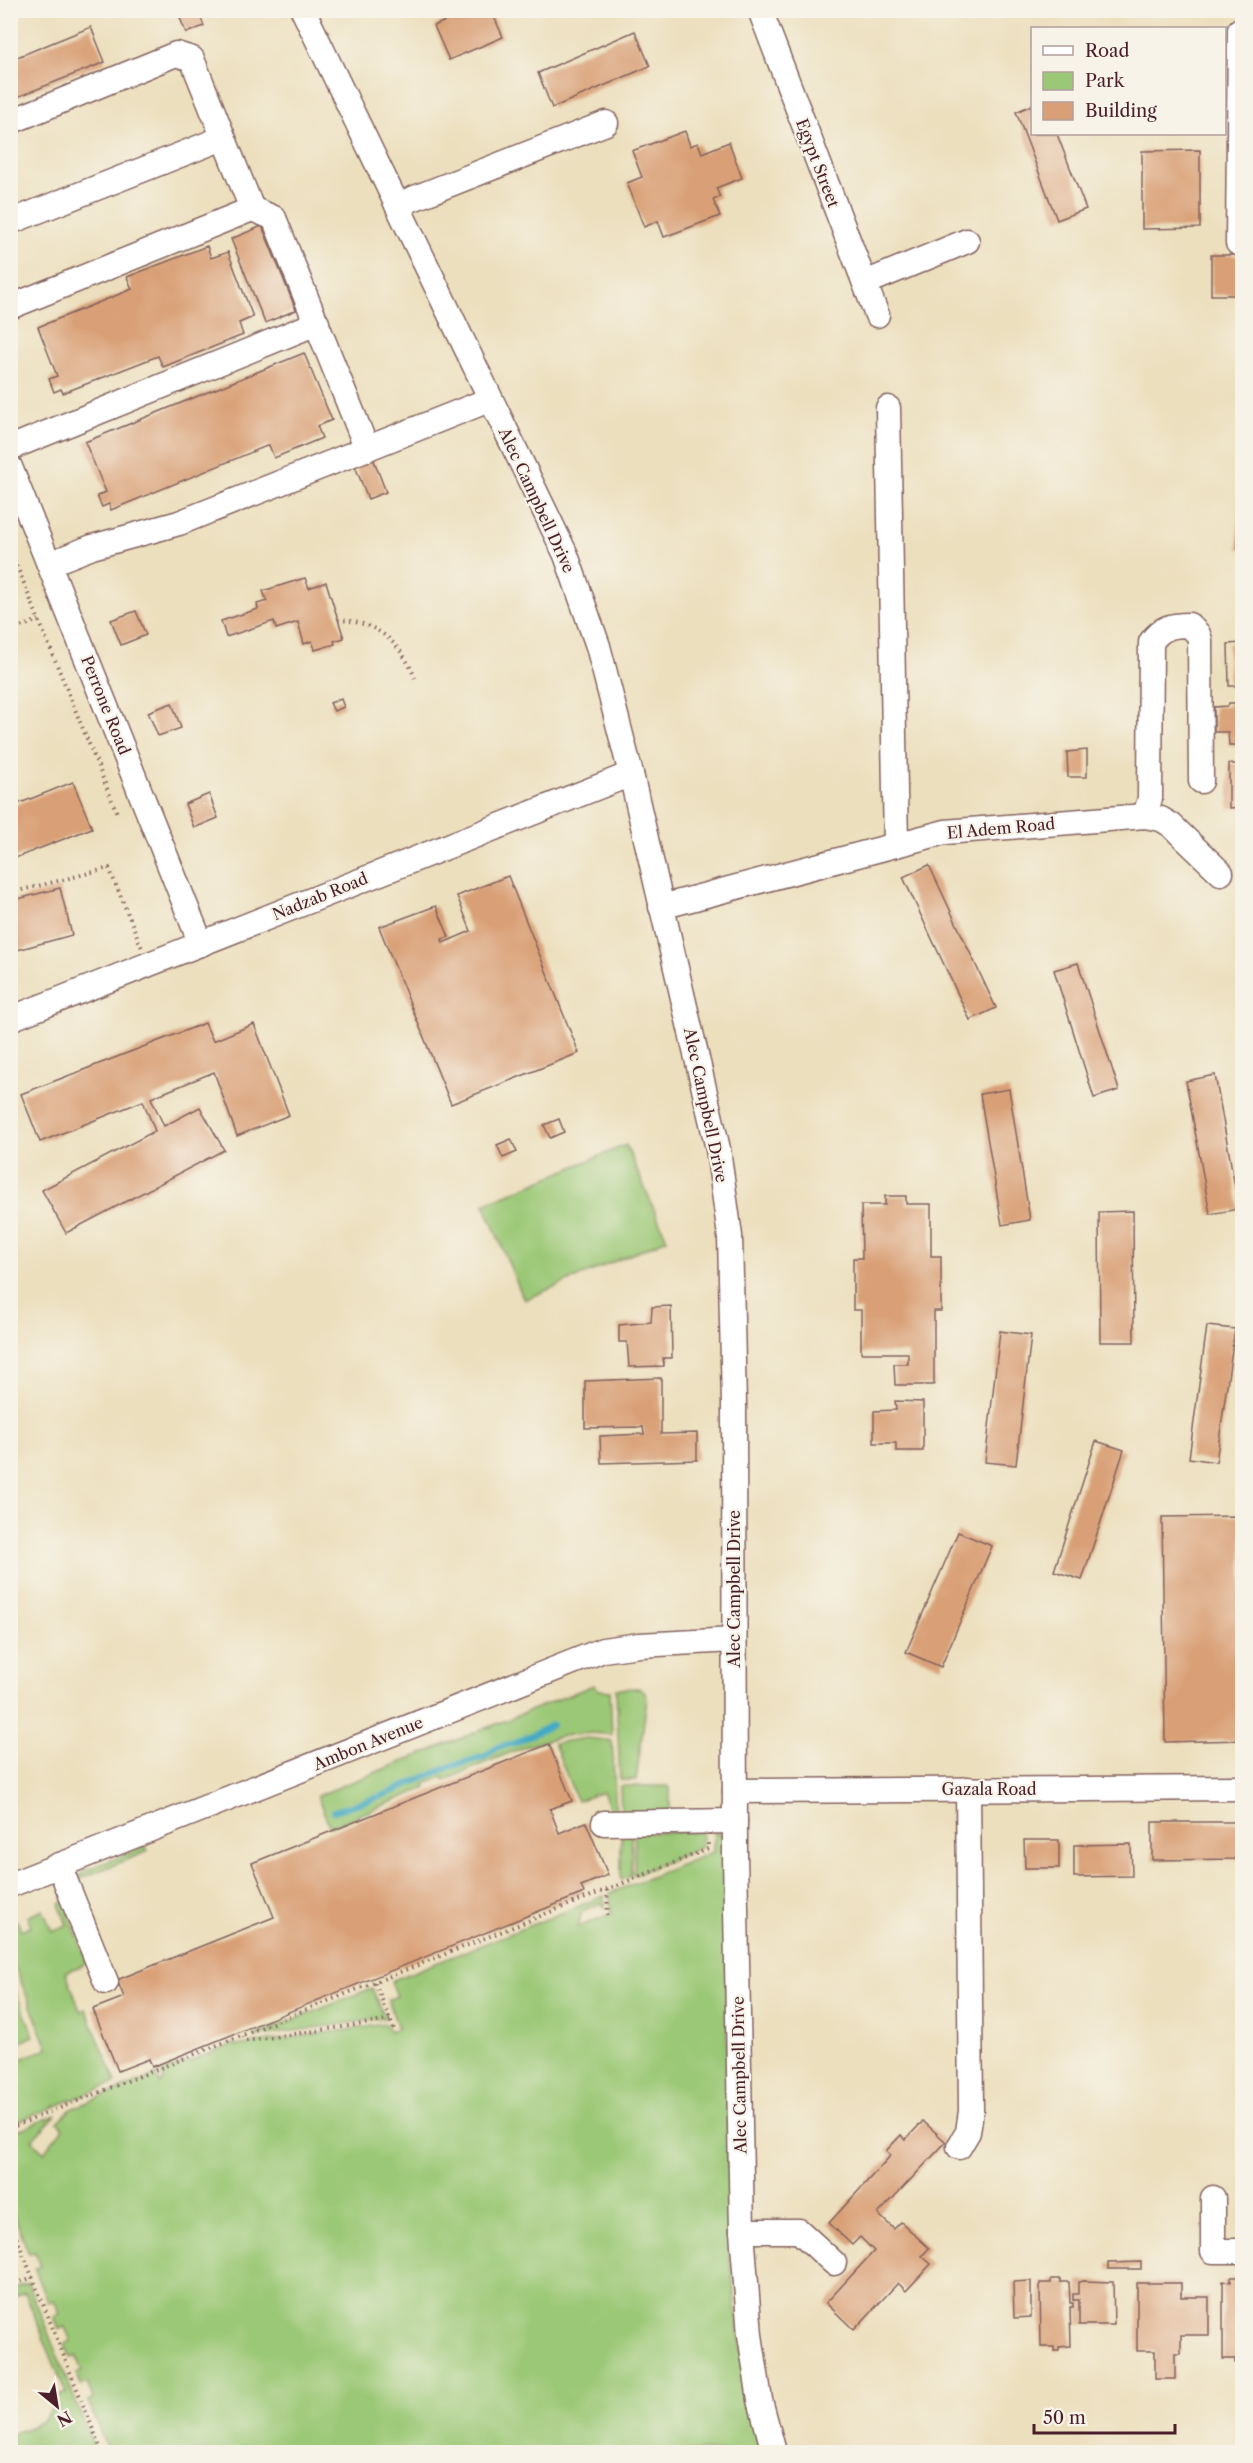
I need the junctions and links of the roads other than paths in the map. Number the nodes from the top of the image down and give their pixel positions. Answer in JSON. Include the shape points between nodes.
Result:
{"nodes":[{"id":1,"x":303,"y":10,"type":"edge"},
{"id":2,"x":760,"y":10,"type":"edge"},
{"id":3,"x":1242,"y":30,"type":"edge"},
{"id":4,"x":10,"y":122,"type":"edge"},
{"id":5,"x":606,"y":123,"type":"dead end"},
{"id":6,"x":223,"y":138,"type":"junction"},
{"id":7,"x":397,"y":204,"type":"junction"},
{"id":8,"x":252,"y":209,"type":"junction"},
{"id":9,"x":10,"y":222,"type":"edge"},
{"id":10,"x":967,"y":241,"type":"dead end"},
{"id":11,"x":1242,"y":243,"type":"edge"},
{"id":12,"x":865,"y":283,"type":"junction"},
{"id":13,"x":12,"y":304,"type":"edge"},
{"id":14,"x":877,"y":315,"type":"dead end"},
{"id":15,"x":317,"y":323,"type":"junction"},
{"id":16,"x":489,"y":400,"type":"junction"},
{"id":17,"x":888,"y":408,"type":"dead end"},
{"id":18,"x":10,"y":448,"type":"edge"},
{"id":19,"x":367,"y":449,"type":"junction"},
{"id":20,"x":10,"y":467,"type":"edge"},
{"id":21,"x":49,"y":564,"type":"junction"},
{"id":22,"x":631,"y":774,"type":"junction"},
{"id":23,"x":1201,"y":781,"type":"dead end"},
{"id":24,"x":1145,"y":816,"type":"junction"},
{"id":25,"x":896,"y":845,"type":"junction"},
{"id":26,"x":1221,"y":873,"type":"dead end"},
{"id":27,"x":661,"y":907,"type":"junction"},
{"id":28,"x":201,"y":944,"type":"junction"},
{"id":29,"x":10,"y":1019,"type":"edge"},
{"id":30,"x":734,"y":1640,"type":"junction"},
{"id":31,"x":1242,"y":1788,"type":"edge"},
{"id":32,"x":968,"y":1790,"type":"junction"},
{"id":33,"x":735,"y":1791,"type":"junction"},
{"id":34,"x":735,"y":1821,"type":"junction"},
{"id":35,"x":604,"y":1823,"type":"dead end"},
{"id":36,"x":59,"y":1865,"type":"junction"},
{"id":37,"x":10,"y":1885,"type":"edge"},
{"id":38,"x":106,"y":1982,"type":"dead end"},
{"id":39,"x":960,"y":2147,"type":"dead end"},
{"id":40,"x":1214,"y":2198,"type":"dead end"},
{"id":41,"x":742,"y":2231,"type":"junction"},
{"id":42,"x":1242,"y":2251,"type":"edge"},
{"id":43,"x":834,"y":2263,"type":"dead end"},
{"id":44,"x":774,"y":2452,"type":"edge"}],
"edges":[{"from":1,"to":7,"type":"street","name":"Alec Campbell Drive"},
{"from":2,"to":12,"type":"street","name":"Egypt Street"},
{"from":3,"to":11,"type":"street"},
{"from":4,"to":6,"type":"street","via":[[176,54],[192,59]]},
{"from":5,"to":7,"type":"street"},
{"from":6,"to":8,"type":"street"},
{"from":6,"to":9,"type":"street"},
{"from":7,"to":16,"type":"street","name":"Alec Campbell Drive"},
{"from":8,"to":13,"type":"street"},
{"from":8,"to":15,"type":"street","via":[[274,218]]},
{"from":10,"to":12,"type":"street"},
{"from":12,"to":14,"type":"street","name":"Egypt Street"},
{"from":15,"to":18,"type":"street"},
{"from":15,"to":19,"type":"street"},
{"from":16,"to":19,"type":"street"},
{"from":16,"to":22,"type":"street","name":"Alec Campbell Drive","via":[[566,555],[598,646]]},
{"from":17,"to":25,"type":"street"},
{"from":19,"to":21,"type":"street","via":[[179,523],[92,547]]},
{"from":20,"to":21,"type":"street","name":"Perrone Road"},
{"from":21,"to":28,"type":"street","name":"Perrone Road"},
{"from":22,"to":27,"type":"street","name":"Alec Campbell Drive"},
{"from":22,"to":28,"type":"street","name":"Nadzab Road"},
{"from":23,"to":24,"type":"street","via":[[1200,640],[1189,625],[1170,625],[1159,630],[1151,642],[1150,798]]},
{"from":24,"to":25,"type":"street","name":"El Adem Road","via":[[945,832]]},
{"from":24,"to":26,"type":"street","name":"El Adem Road","via":[[1171,825]]},
{"from":25,"to":27,"type":"street","name":"El Adem Road"},
{"from":27,"to":30,"type":"street","name":"Alec Campbell Drive","via":[[718,1149],[730,1236]]},
{"from":28,"to":29,"type":"street","name":"Nadzab Road"},
{"from":30,"to":33,"type":"street","name":"Alec Campbell Drive"},
{"from":30,"to":36,"type":"street","name":"Ambon Avenue","via":[[603,1650]]},
{"from":31,"to":32,"type":"street","name":"Gazala Road"},
{"from":32,"to":33,"type":"street","name":"Gazala Road"},
{"from":32,"to":39,"type":"street","via":[[970,2111],[968,2132]]},
{"from":33,"to":34,"type":"street","name":"Alec Campbell Drive"},
{"from":34,"to":35,"type":"street"},
{"from":34,"to":41,"type":"street","name":"Alec Campbell Drive"},
{"from":36,"to":37,"type":"street","name":"Ambon Avenue"},
{"from":36,"to":38,"type":"street"},
{"from":40,"to":42,"type":"street","via":[[1213,2251]]},
{"from":41,"to":43,"type":"street","via":[[799,2231]]},
{"from":41,"to":44,"type":"street","name":"Alec Campbell Drive","via":[[750,2335],[760,2400]]}]}
